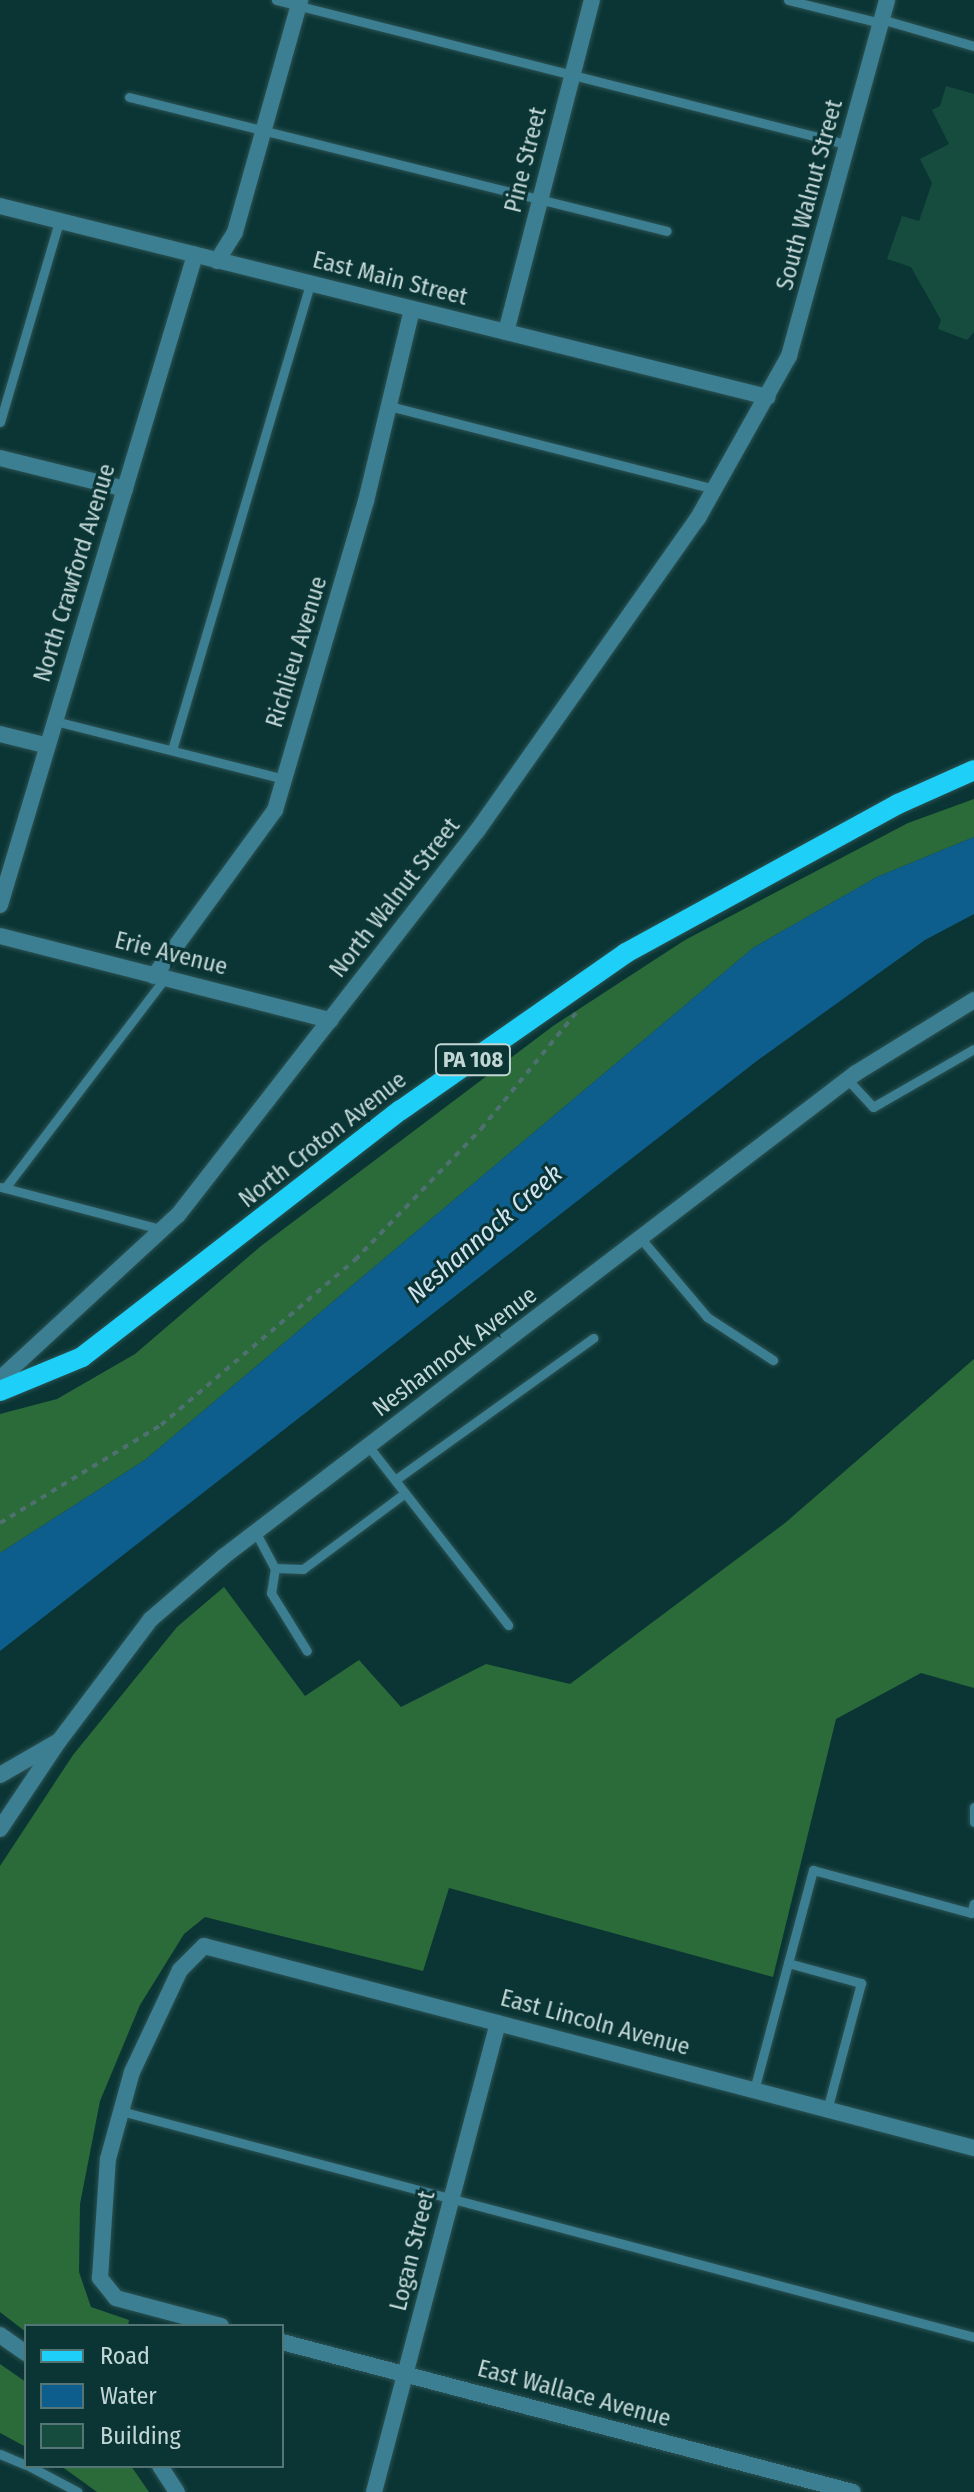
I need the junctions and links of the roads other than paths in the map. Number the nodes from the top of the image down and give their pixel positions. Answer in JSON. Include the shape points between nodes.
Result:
{"nodes":[{"id":1,"x":276,"y":0,"type":"edge"},
{"id":2,"x":592,"y":0,"type":"edge"},
{"id":3,"x":788,"y":0,"type":"edge"},
{"id":4,"x":887,"y":0,"type":"edge"},
{"id":5,"x":299,"y":3,"type":"edge"},
{"id":6,"x":881,"y":21,"type":"junction"},
{"id":7,"x":974,"y":46,"type":"edge"},
{"id":8,"x":572,"y":76,"type":"junction"},
{"id":9,"x":129,"y":97,"type":"dead end"},
{"id":10,"x":265,"y":131,"type":"junction"},
{"id":11,"x":849,"y":145,"type":"junction"},
{"id":12,"x":540,"y":199,"type":"junction"},
{"id":13,"x":0,"y":206,"type":"edge"},
{"id":14,"x":59,"y":221,"type":"junction"},
{"id":15,"x":667,"y":231,"type":"dead end"},
{"id":16,"x":195,"y":255,"type":"junction"},
{"id":17,"x":217,"y":261,"type":"junction"},
{"id":18,"x":310,"y":284,"type":"junction"},
{"id":19,"x":412,"y":309,"type":"junction"},
{"id":20,"x":506,"y":332,"type":"junction"},
{"id":21,"x":768,"y":397,"type":"junction"},
{"id":22,"x":389,"y":406,"type":"junction"},
{"id":23,"x":0,"y":422,"type":"edge"},
{"id":24,"x":0,"y":458,"type":"edge"},
{"id":25,"x":125,"y":489,"type":"junction"},
{"id":26,"x":715,"y":489,"type":"junction"},
{"id":27,"x":55,"y":721,"type":"junction"},
{"id":28,"x":0,"y":734,"type":"edge"},
{"id":29,"x":48,"y":746,"type":"junction"},
{"id":30,"x":172,"y":750,"type":"junction"},
{"id":31,"x":974,"y":770,"type":"edge"},
{"id":32,"x":284,"y":779,"type":"junction"},
{"id":33,"x":0,"y":905,"type":"edge"},
{"id":34,"x":0,"y":936,"type":"edge"},
{"id":35,"x":160,"y":977,"type":"junction"},
{"id":36,"x":974,"y":1000,"type":"edge"},
{"id":37,"x":330,"y":1020,"type":"junction"},
{"id":38,"x":974,"y":1049,"type":"edge"},
{"id":39,"x":848,"y":1080,"type":"junction"},
{"id":40,"x":3,"y":1187,"type":"edge"},
{"id":41,"x":164,"y":1230,"type":"junction"},
{"id":42,"x":642,"y":1240,"type":"junction"},
{"id":43,"x":593,"y":1338,"type":"dead end"},
{"id":44,"x":773,"y":1360,"type":"dead end"},
{"id":45,"x":0,"y":1379,"type":"edge"},
{"id":46,"x":0,"y":1391,"type":"edge"},
{"id":47,"x":369,"y":1447,"type":"junction"},
{"id":48,"x":395,"y":1480,"type":"junction"},
{"id":49,"x":405,"y":1493,"type":"junction"},
{"id":50,"x":256,"y":1533,"type":"junction"},
{"id":51,"x":275,"y":1568,"type":"junction"},
{"id":52,"x":508,"y":1625,"type":"dead end"},
{"id":53,"x":307,"y":1651,"type":"dead end"},
{"id":54,"x":59,"y":1741,"type":"junction"},
{"id":55,"x":0,"y":1775,"type":"edge"},
{"id":56,"x":974,"y":1807,"type":"edge"},
{"id":57,"x":974,"y":1822,"type":"edge"},
{"id":58,"x":0,"y":1829,"type":"edge"},
{"id":59,"x":974,"y":1903,"type":"edge"},
{"id":60,"x":788,"y":1963,"type":"junction"},
{"id":61,"x":498,"y":2023,"type":"junction"},
{"id":62,"x":754,"y":2090,"type":"junction"},
{"id":63,"x":827,"y":2110,"type":"junction"},
{"id":64,"x":121,"y":2111,"type":"junction"},
{"id":65,"x":974,"y":2148,"type":"edge"},
{"id":66,"x":450,"y":2202,"type":"junction"},
{"id":67,"x":214,"y":2324,"type":"edge"},
{"id":68,"x":0,"y":2335,"type":"edge"},
{"id":69,"x":974,"y":2337,"type":"edge"},
{"id":70,"x":284,"y":2343,"type":"edge"},
{"id":71,"x":24,"y":2352,"type":"edge"},
{"id":72,"x":405,"y":2374,"type":"junction"},
{"id":73,"x":0,"y":2454,"type":"edge"},
{"id":74,"x":24,"y":2463,"type":"edge"},
{"id":75,"x":34,"y":2468,"type":"edge"},
{"id":76,"x":161,"y":2468,"type":"edge"},
{"id":77,"x":78,"y":2492,"type":"edge"},
{"id":78,"x":177,"y":2492,"type":"edge"},
{"id":79,"x":374,"y":2492,"type":"edge"},
{"id":80,"x":853,"y":2492,"type":"edge"}],
"edges":[{"from":1,"to":5,"type":"lane"},
{"from":2,"to":8,"type":"street","name":"Pine Street"},
{"from":3,"to":6,"type":"lane"},
{"from":4,"to":6,"type":"street","name":"South Walnut Street"},
{"from":5,"to":8,"type":"lane"},
{"from":5,"to":10,"type":"street"},
{"from":6,"to":7,"type":"lane"},
{"from":6,"to":11,"type":"street","name":"South Walnut Street"},
{"from":8,"to":11,"type":"lane"},
{"from":8,"to":12,"type":"street","name":"Pine Street"},
{"from":9,"to":10,"type":"lane"},
{"from":10,"to":12,"type":"lane"},
{"from":10,"to":17,"type":"street","via":[[235,232]]},
{"from":11,"to":21,"type":"street","name":"South Walnut Street","via":[[801,323]]},
{"from":12,"to":15,"type":"lane"},
{"from":12,"to":20,"type":"street","name":"Pine Street"},
{"from":13,"to":14,"type":"street","name":"East Main Street"},
{"from":14,"to":16,"type":"street","name":"East Main Street"},
{"from":14,"to":23,"type":"lane"},
{"from":16,"to":17,"type":"street","name":"East Main Street"},
{"from":16,"to":25,"type":"street","name":"North Crawford Avenue"},
{"from":17,"to":18,"type":"street","name":"East Main Street"},
{"from":18,"to":19,"type":"street","name":"East Main Street"},
{"from":18,"to":30,"type":"lane"},
{"from":19,"to":20,"type":"street","name":"East Main Street"},
{"from":19,"to":22,"type":"street","name":"Richlieu Avenue"},
{"from":20,"to":21,"type":"street","name":"East Main Street"},
{"from":21,"to":26,"type":"street","name":"North Walnut Street"},
{"from":22,"to":26,"type":"lane"},
{"from":22,"to":32,"type":"street","name":"Richlieu Avenue"},
{"from":24,"to":25,"type":"street"},
{"from":25,"to":27,"type":"street","name":"North Crawford Avenue"},
{"from":26,"to":37,"type":"street","name":"North Walnut Street","via":[[494,807]]},
{"from":27,"to":29,"type":"street","name":"North Crawford Avenue"},
{"from":27,"to":30,"type":"lane"},
{"from":28,"to":29,"type":"street"},
{"from":29,"to":33,"type":"street","name":"North Crawford Avenue"},
{"from":30,"to":32,"type":"lane"},
{"from":31,"to":46,"type":"main road","name":"North Croton Avenue","number":"PA 108","via":[[898,804],[626,953],[401,1110],[82,1357]]},
{"from":32,"to":35,"type":"street","name":"Richlieu Avenue","via":[[265,830]]},
{"from":34,"to":35,"type":"street","name":"Erie Avenue"},
{"from":35,"to":37,"type":"street","name":"Erie Avenue"},
{"from":35,"to":40,"type":"lane","name":"Richlieu Avenue"},
{"from":36,"to":39,"type":"street","name":"Neshannock Avenue"},
{"from":37,"to":41,"type":"street","name":"North Walnut Street"},
{"from":38,"to":39,"type":"lane","via":[[873,1107]]},
{"from":39,"to":42,"type":"street","name":"Neshannock Avenue"},
{"from":40,"to":41,"type":"lane"},
{"from":41,"to":45,"type":"street","name":"North Walnut Street"},
{"from":42,"to":44,"type":"lane","via":[[707,1317]]},
{"from":42,"to":47,"type":"street","name":"Neshannock Avenue"},
{"from":43,"to":48,"type":"lane"},
{"from":47,"to":48,"type":"lane"},
{"from":47,"to":50,"type":"street","name":"Neshannock Avenue"},
{"from":48,"to":49,"type":"lane"},
{"from":49,"to":51,"type":"lane","via":[[303,1569]]},
{"from":49,"to":52,"type":"lane"},
{"from":50,"to":51,"type":"lane"},
{"from":50,"to":54,"type":"street","name":"Neshannock Avenue","via":[[151,1619]]},
{"from":51,"to":53,"type":"lane","via":[[271,1593]]},
{"from":54,"to":55,"type":"street","name":"Neshannock Avenue"},
{"from":54,"to":58,"type":"street"},
{"from":56,"to":57,"type":"lane"},
{"from":59,"to":60,"type":"lane","via":[[971,1913],[813,1870]]},
{"from":60,"to":62,"type":"lane"},
{"from":60,"to":63,"type":"lane","via":[[861,1983]]},
{"from":61,"to":62,"type":"street","name":"East Lincoln Avenue"},
{"from":61,"to":64,"type":"street","name":"East Lincoln Avenue","via":[[204,1946],[180,1970],[154,2020]]},
{"from":61,"to":66,"type":"street","name":"Logan Street"},
{"from":62,"to":63,"type":"street","name":"East Lincoln Avenue"},
{"from":63,"to":65,"type":"street","name":"East Lincoln Avenue"},
{"from":64,"to":66,"type":"lane"},
{"from":64,"to":67,"type":"street","via":[[102,2217],[105,2291]]},
{"from":66,"to":69,"type":"lane"},
{"from":66,"to":72,"type":"street","name":"Logan Street"},
{"from":68,"to":71,"type":"street"},
{"from":70,"to":72,"type":"street","name":"East Wallace Avenue"},
{"from":72,"to":79,"type":"street","name":"Logan Street"},
{"from":72,"to":80,"type":"street","name":"East Wallace Avenue"},
{"from":73,"to":74,"type":"lane"},
{"from":75,"to":77,"type":"lane"},
{"from":76,"to":78,"type":"street"}]}
